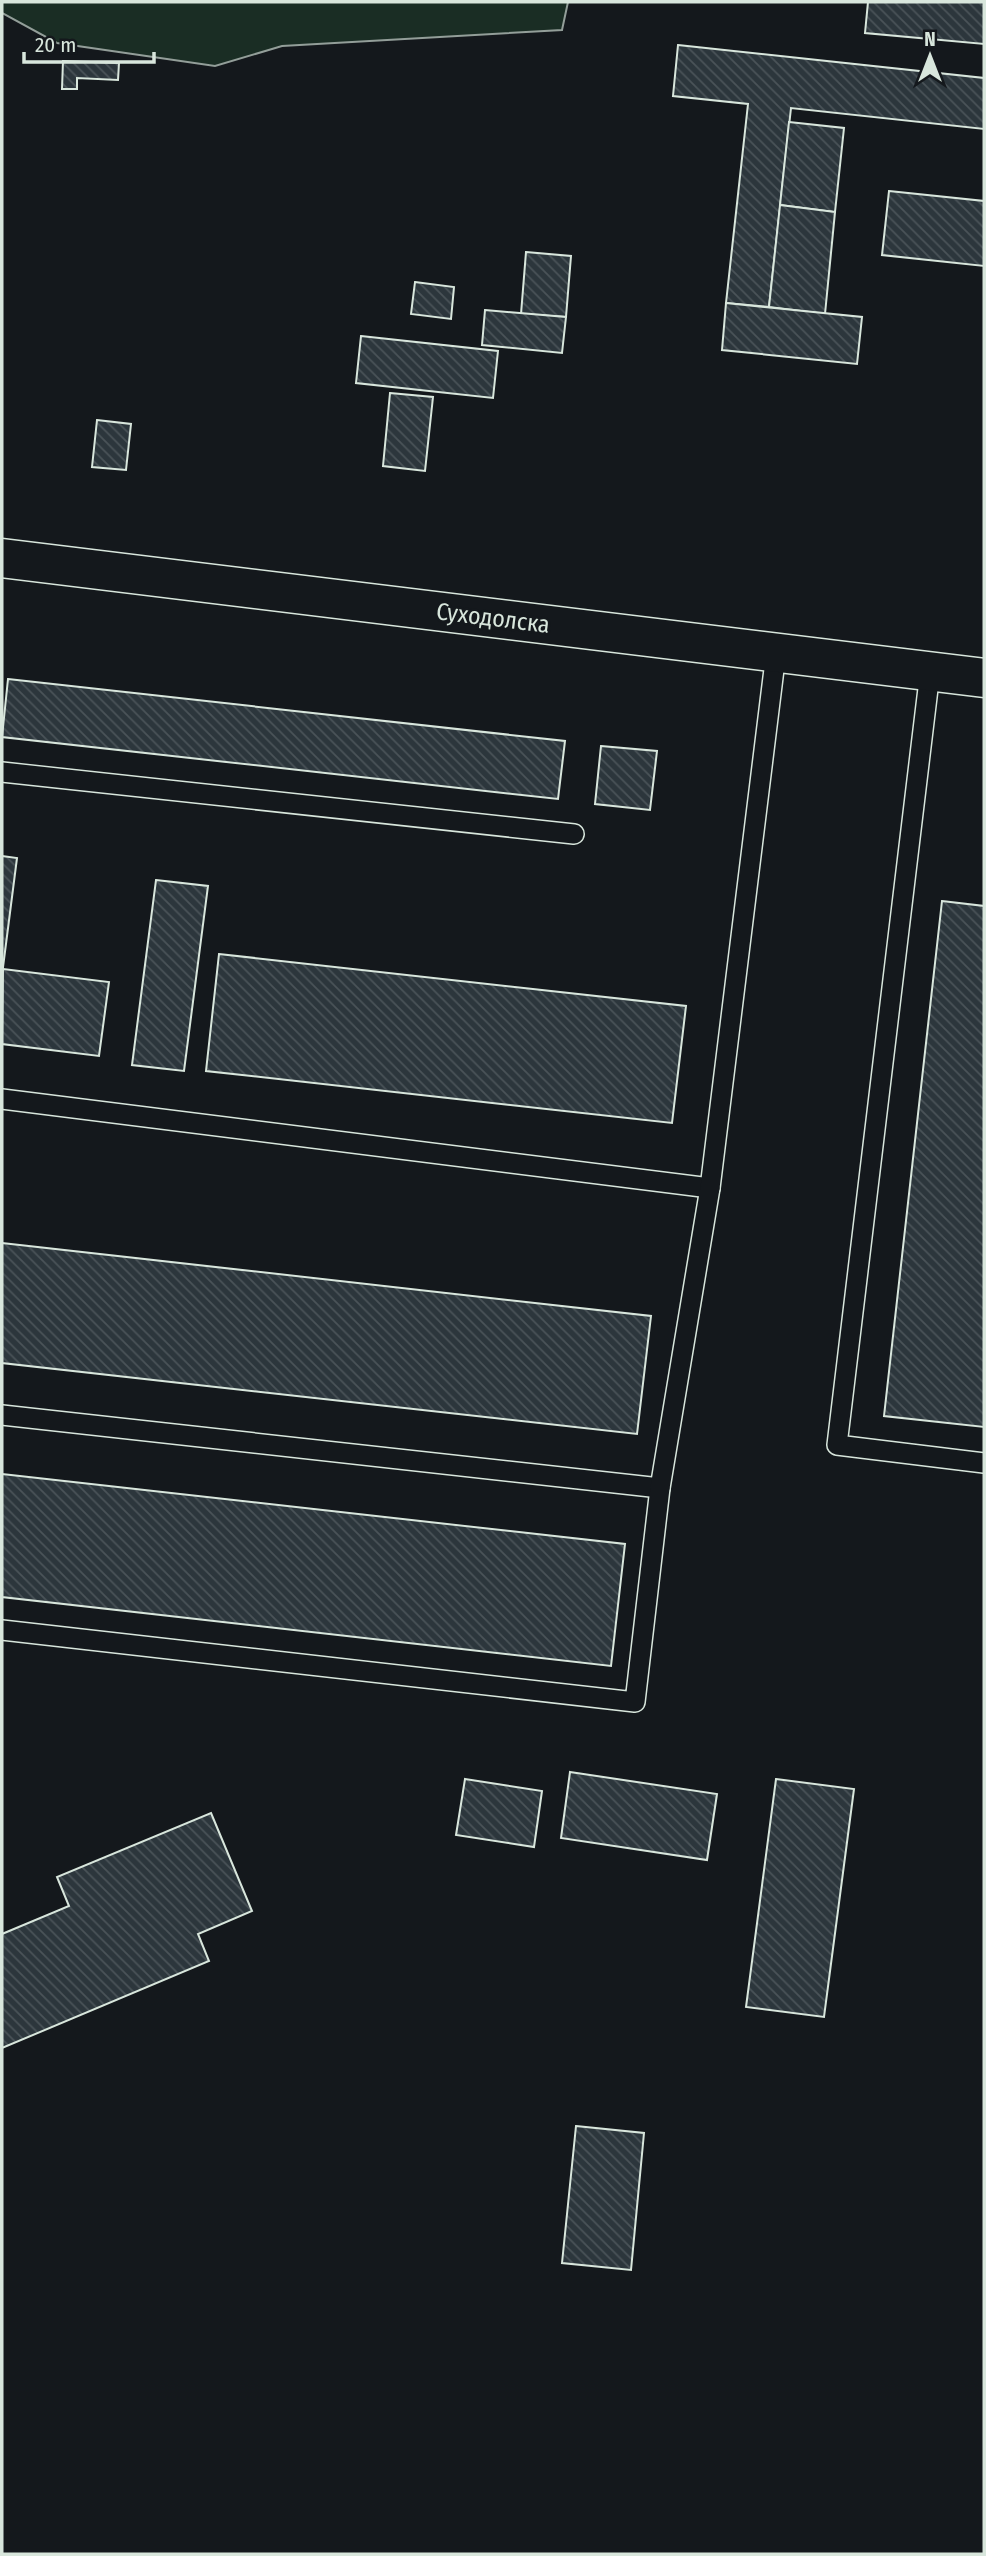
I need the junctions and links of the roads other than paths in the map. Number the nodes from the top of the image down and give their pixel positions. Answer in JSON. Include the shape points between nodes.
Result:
{"nodes":[{"id":1,"x":2,"y":558,"type":"edge"},
{"id":2,"x":776,"y":653,"type":"junction"},
{"id":3,"x":930,"y":672,"type":"junction"},
{"id":4,"x":984,"y":678,"type":"edge"},
{"id":5,"x":2,"y":772,"type":"edge"},
{"id":6,"x":573,"y":834,"type":"dead end"},
{"id":7,"x":2,"y":1099,"type":"edge"},
{"id":8,"x":709,"y":1188,"type":"junction"},
{"id":9,"x":2,"y":1415,"type":"edge"},
{"id":10,"x":984,"y":1463,"type":"edge"},
{"id":11,"x":660,"y":1488,"type":"junction"},
{"id":12,"x":2,"y":1630,"type":"edge"}],
"edges":[{"from":1,"to":2,"type":"street","name":"Суходолска"},
{"from":2,"to":3,"type":"street","name":"Суходолска"},
{"from":2,"to":8,"type":"lane"},
{"from":3,"to":4,"type":"street","name":"Суходолска"},
{"from":3,"to":10,"type":"lane","via":[[836,1445]]},
{"from":5,"to":6,"type":"lane"},
{"from":7,"to":8,"type":"lane"},
{"from":8,"to":11,"type":"lane"},
{"from":9,"to":11,"type":"lane"},
{"from":11,"to":12,"type":"lane","via":[[635,1702]]}]}
